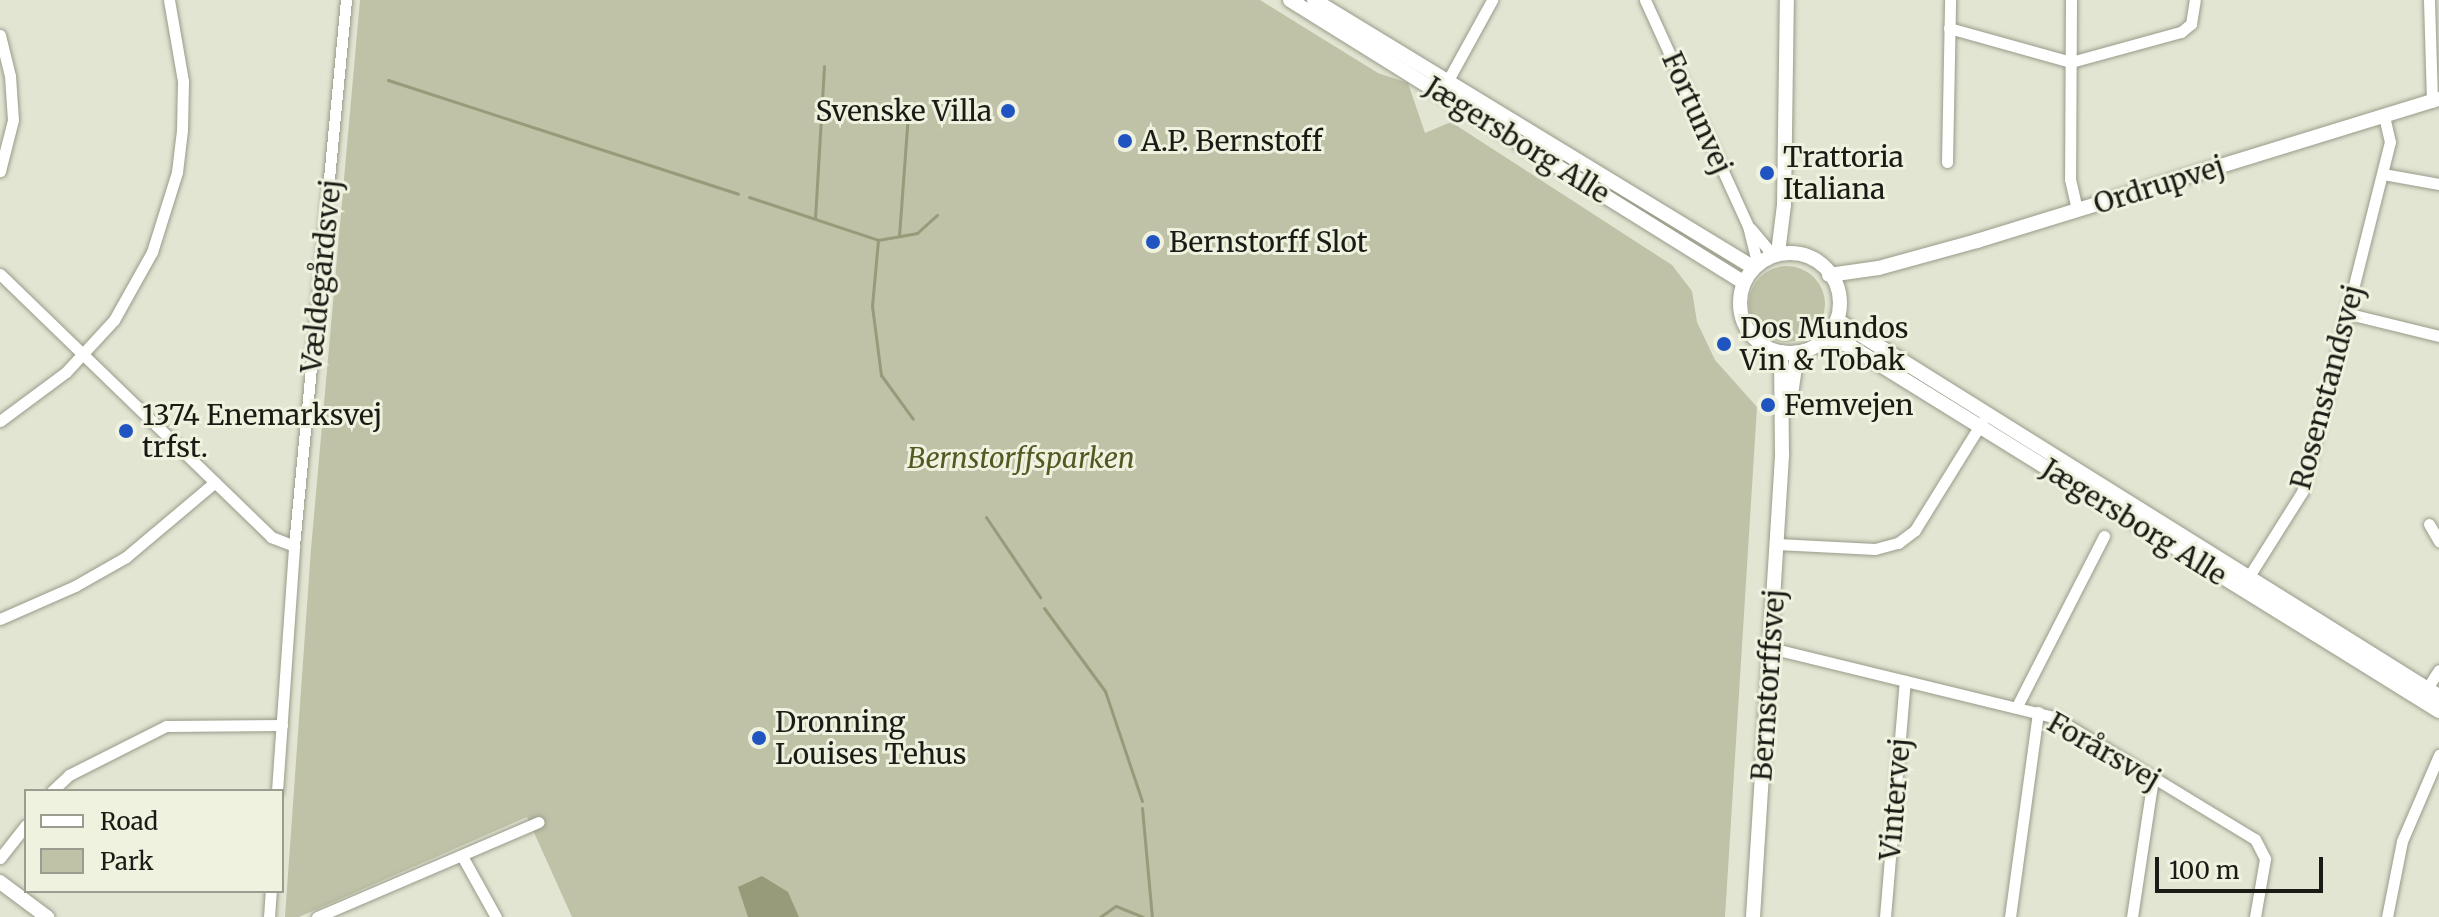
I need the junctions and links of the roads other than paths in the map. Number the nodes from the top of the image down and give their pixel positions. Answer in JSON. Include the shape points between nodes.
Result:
{"nodes":[{"id":1,"x":169,"y":0,"type":"edge"},
{"id":2,"x":346,"y":0,"type":"edge"},
{"id":3,"x":1290,"y":0,"type":"edge"},
{"id":4,"x":1314,"y":0,"type":"edge"},
{"id":5,"x":1492,"y":0,"type":"edge"},
{"id":6,"x":1645,"y":0,"type":"edge"},
{"id":7,"x":1787,"y":0,"type":"edge"},
{"id":8,"x":1950,"y":0,"type":"edge"},
{"id":9,"x":2071,"y":0,"type":"edge"},
{"id":10,"x":2195,"y":0,"type":"edge"},
{"id":11,"x":2429,"y":0,"type":"edge"},
{"id":12,"x":1949,"y":28,"type":"junction"},
{"id":13,"x":0,"y":35,"type":"edge"},
{"id":14,"x":2071,"y":62,"type":"junction"},
{"id":15,"x":1447,"y":82,"type":"junction"},
{"id":16,"x":2436,"y":100,"type":"edge"},
{"id":17,"x":2384,"y":117,"type":"junction"},
{"id":18,"x":1947,"y":162,"type":"dead end"},
{"id":19,"x":0,"y":171,"type":"edge"},
{"id":20,"x":2383,"y":174,"type":"junction"},
{"id":21,"x":2439,"y":184,"type":"edge"},
{"id":22,"x":2077,"y":210,"type":"junction"},
{"id":23,"x":1748,"y":226,"type":"junction"},
{"id":24,"x":1780,"y":253,"type":"junction"},
{"id":25,"x":1754,"y":264,"type":"junction"},
{"id":26,"x":1879,"y":268,"type":"junction"},
{"id":27,"x":0,"y":274,"type":"edge"},
{"id":28,"x":1829,"y":275,"type":"junction"},
{"id":29,"x":1743,"y":282,"type":"junction"},
{"id":30,"x":1838,"y":293,"type":"junction"},
{"id":31,"x":2349,"y":314,"type":"junction"},
{"id":32,"x":1837,"y":320,"type":"junction"},
{"id":33,"x":2439,"y":336,"type":"edge"},
{"id":34,"x":1828,"y":338,"type":"junction"},
{"id":35,"x":1781,"y":352,"type":"junction"},
{"id":36,"x":83,"y":354,"type":"junction"},
{"id":37,"x":1797,"y":354,"type":"junction"},
{"id":38,"x":0,"y":421,"type":"edge"},
{"id":39,"x":1983,"y":421,"type":"junction"},
{"id":40,"x":1782,"y":453,"type":"junction"},
{"id":41,"x":215,"y":482,"type":"junction"},
{"id":42,"x":2429,"y":524,"type":"dead end"},
{"id":43,"x":2104,"y":536,"type":"dead end"},
{"id":44,"x":2439,"y":541,"type":"edge"},
{"id":45,"x":1777,"y":544,"type":"junction"},
{"id":46,"x":294,"y":546,"type":"junction"},
{"id":47,"x":2082,"y":550,"type":"dead end"},
{"id":48,"x":2094,"y":556,"type":"junction"},
{"id":49,"x":2245,"y":583,"type":"junction"},
{"id":50,"x":0,"y":619,"type":"edge"},
{"id":51,"x":1770,"y":648,"type":"junction"},
{"id":52,"x":2439,"y":670,"type":"edge"},
{"id":53,"x":1905,"y":681,"type":"junction"},
{"id":54,"x":2429,"y":695,"type":"edge"},
{"id":55,"x":2017,"y":706,"type":"junction"},
{"id":56,"x":2439,"y":711,"type":"edge"},
{"id":57,"x":2038,"y":712,"type":"junction"},
{"id":58,"x":282,"y":725,"type":"junction"},
{"id":59,"x":2439,"y":755,"type":"edge"},
{"id":60,"x":2153,"y":778,"type":"junction"},
{"id":61,"x":54,"y":789,"type":"edge"},
{"id":62,"x":277,"y":789,"type":"edge"},
{"id":63,"x":539,"y":822,"type":"dead end"},
{"id":64,"x":24,"y":828,"type":"edge"},
{"id":65,"x":462,"y":856,"type":"junction"},
{"id":66,"x":0,"y":858,"type":"edge"},
{"id":67,"x":0,"y":882,"type":"edge"},
{"id":68,"x":271,"y":893,"type":"edge"},
{"id":69,"x":47,"y":917,"type":"edge"},
{"id":70,"x":269,"y":917,"type":"edge"},
{"id":71,"x":317,"y":917,"type":"edge"},
{"id":72,"x":496,"y":917,"type":"edge"},
{"id":73,"x":1753,"y":917,"type":"edge"},
{"id":74,"x":1885,"y":917,"type":"edge"},
{"id":75,"x":2010,"y":917,"type":"edge"},
{"id":76,"x":2132,"y":917,"type":"edge"},
{"id":77,"x":2255,"y":917,"type":"edge"},
{"id":78,"x":2387,"y":917,"type":"edge"}],
"edges":[{"from":1,"to":36,"type":"street","via":[[183,81],[177,172],[165,218],[136,284],[114,320]]},
{"from":2,"to":46,"type":"street","name":"Vældegårdsvej"},
{"from":3,"to":29,"type":"street","name":"Jægersborg Alle"},
{"from":4,"to":15,"type":"street","name":"Jægersborg Alle"},
{"from":5,"to":15,"type":"street"},
{"from":6,"to":23,"type":"street","name":"Fortunvej"},
{"from":7,"to":24,"type":"street"},
{"from":8,"to":12,"type":"street"},
{"from":9,"to":14,"type":"street"},
{"from":10,"to":14,"type":"street","via":[[2191,24],[2181,32]]},
{"from":11,"to":16,"type":"street"},
{"from":12,"to":14,"type":"street"},
{"from":12,"to":18,"type":"street"},
{"from":13,"to":19,"type":"street","via":[[13,120]]},
{"from":14,"to":22,"type":"street","via":[[2070,179]]},
{"from":15,"to":25,"type":"street","name":"Jægersborg Alle"},
{"from":16,"to":17,"type":"street","name":"Ordrupvej"},
{"from":17,"to":20,"type":"street","name":"Rosenstandsvej","via":[[2390,142]]},
{"from":17,"to":22,"type":"street","name":"Ordrupvej"},
{"from":20,"to":21,"type":"street"},
{"from":20,"to":31,"type":"street","name":"Rosenstandsvej"},
{"from":22,"to":26,"type":"street","name":"Ordrupvej"},
{"from":23,"to":24,"type":"street","name":"Fortunvej"},
{"from":23,"to":25,"type":"street","name":"Fortunvej"},
{"from":24,"to":25,"type":"street"},
{"from":24,"to":28,"type":"street","via":[[1812,259]]},
{"from":25,"to":29,"type":"street"},
{"from":26,"to":28,"type":"street","name":"Ordrupvej"},
{"from":26,"to":30,"type":"street","name":"Ordrupvej"},
{"from":27,"to":36,"type":"street"},
{"from":28,"to":30,"type":"street"},
{"from":29,"to":35,"type":"street","via":[[1741,306],[1747,325],[1762,343]]},
{"from":30,"to":32,"type":"street"},
{"from":31,"to":33,"type":"street"},
{"from":31,"to":49,"type":"street","name":"Rosenstandsvej","via":[[2302,492]]},
{"from":32,"to":34,"type":"street"},
{"from":32,"to":39,"type":"street","name":"Jægersborg Alle"},
{"from":34,"to":37,"type":"street"},
{"from":34,"to":39,"type":"street","name":"Jægersborg Alle"},
{"from":35,"to":37,"type":"street"},
{"from":35,"to":40,"type":"street","name":"Bernstorffsvej"},
{"from":36,"to":38,"type":"street"},
{"from":36,"to":41,"type":"street"},
{"from":37,"to":40,"type":"street","name":"Bernstorffsvej"},
{"from":39,"to":45,"type":"street","via":[[1915,530],[1898,543],[1875,549]]},
{"from":39,"to":49,"type":"street","name":"Jægersborg Alle"},
{"from":40,"to":45,"type":"street","name":"Bernstorffsvej"},
{"from":41,"to":46,"type":"street","via":[[271,537]]},
{"from":41,"to":50,"type":"street","via":[[126,557]]},
{"from":42,"to":44,"type":"street"},
{"from":43,"to":48,"type":"street"},
{"from":45,"to":51,"type":"street","name":"Bernstorffsvej"},
{"from":46,"to":58,"type":"street","name":"Vældegårdsvej"},
{"from":47,"to":48,"type":"street"},
{"from":48,"to":55,"type":"street"},
{"from":49,"to":54,"type":"street","name":"Jægersborg Alle"},
{"from":51,"to":53,"type":"street","name":"Forårsvej"},
{"from":51,"to":73,"type":"street","name":"Bernstorffsvej"},
{"from":52,"to":54,"type":"street"},
{"from":53,"to":55,"type":"street","name":"Forårsvej"},
{"from":53,"to":74,"type":"street","name":"Vintervej"},
{"from":54,"to":56,"type":"street","name":"Jægersborg Alle"},
{"from":55,"to":57,"type":"street","name":"Forårsvej"},
{"from":57,"to":60,"type":"street","name":"Forårsvej"},
{"from":57,"to":75,"type":"street"},
{"from":58,"to":61,"type":"street","via":[[166,726],[69,775]]},
{"from":58,"to":62,"type":"street","name":"Vældegårdsvej"},
{"from":59,"to":78,"type":"street","via":[[2402,841]]},
{"from":60,"to":76,"type":"street"},
{"from":60,"to":77,"type":"street","name":"Forårsvej","via":[[2262,846]]},
{"from":63,"to":65,"type":"street"},
{"from":64,"to":66,"type":"street"},
{"from":65,"to":71,"type":"street"},
{"from":65,"to":72,"type":"street"},
{"from":67,"to":69,"type":"street"},
{"from":68,"to":70,"type":"street"}]}
